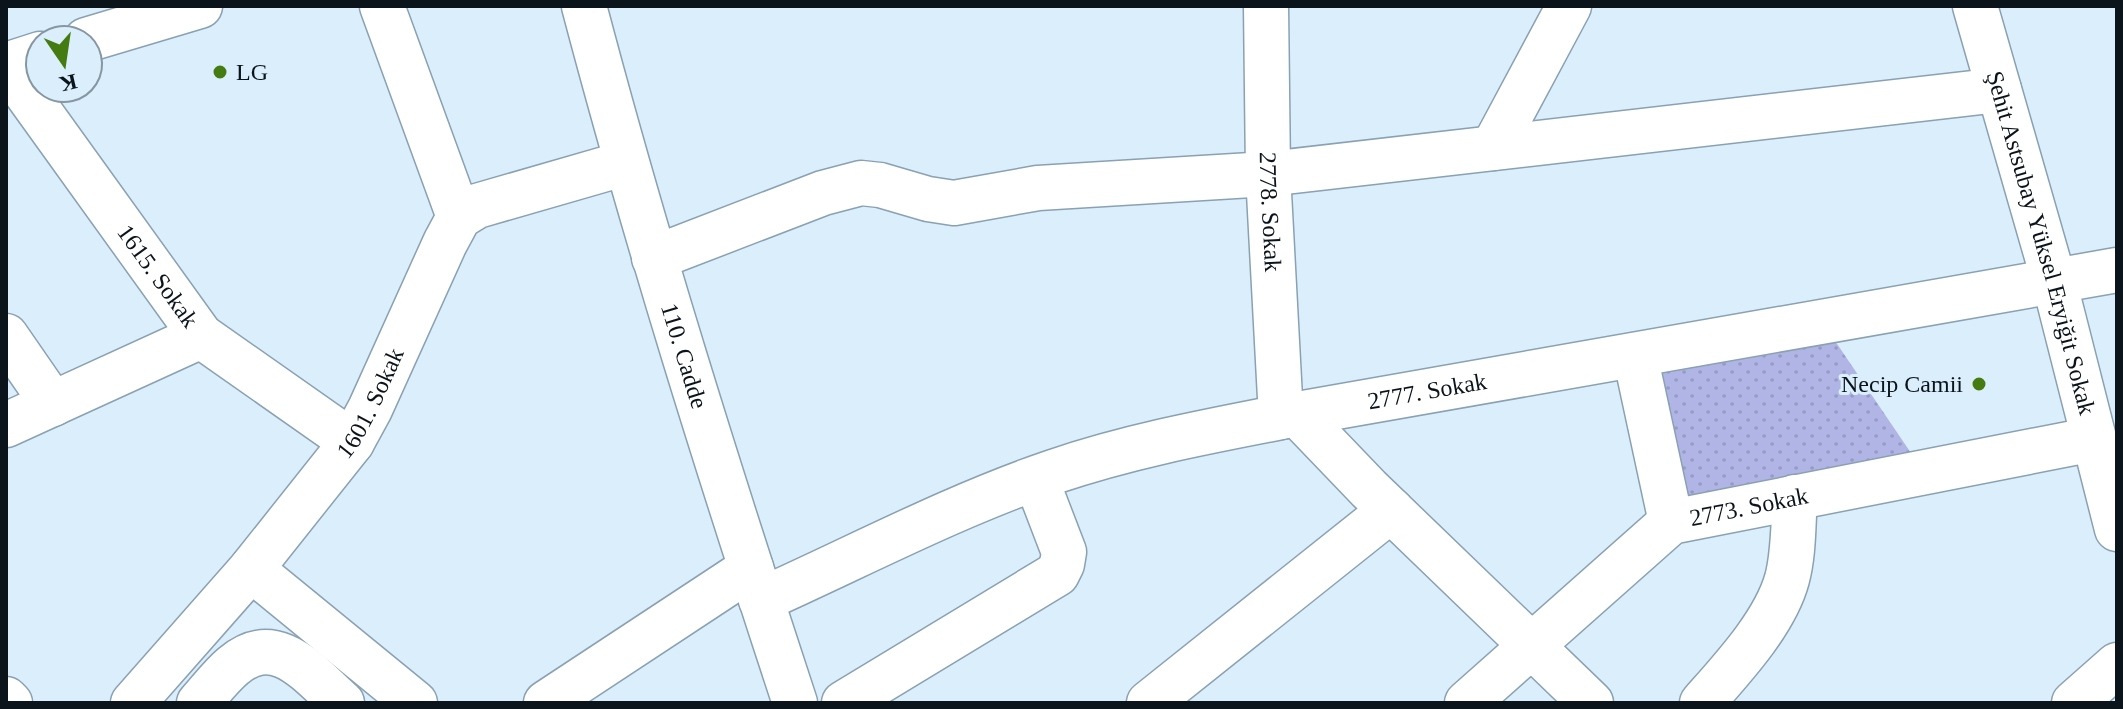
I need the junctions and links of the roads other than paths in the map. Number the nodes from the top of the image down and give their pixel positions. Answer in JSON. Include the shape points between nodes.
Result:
{"nodes":[{"id":1,"x":200,"y":6,"type":"edge"},
{"id":2,"x":382,"y":6,"type":"edge"},
{"id":3,"x":584,"y":6,"type":"edge"},
{"id":4,"x":1266,"y":6,"type":"edge"},
{"id":5,"x":1569,"y":6,"type":"edge"},
{"id":6,"x":1975,"y":6,"type":"edge"},
{"id":7,"x":104,"y":35,"type":"edge"},
{"id":8,"x":6,"y":65,"type":"edge"},
{"id":9,"x":1999,"y":90,"type":"junction"},
{"id":10,"x":1493,"y":148,"type":"junction"},
{"id":11,"x":626,"y":163,"type":"junction"},
{"id":12,"x":1268,"y":174,"type":"junction"},
{"id":13,"x":459,"y":217,"type":"junction"},
{"id":14,"x":654,"y":258,"type":"junction"},
{"id":15,"x":2117,"y":270,"type":"edge"},
{"id":16,"x":2054,"y":281,"type":"junction"},
{"id":17,"x":6,"y":336,"type":"edge"},
{"id":18,"x":201,"y":336,"type":"junction"},
{"id":19,"x":1635,"y":355,"type":"junction"},
{"id":20,"x":53,"y":404,"type":"junction"},
{"id":21,"x":1289,"y":416,"type":"junction"},
{"id":22,"x":6,"y":425,"type":"edge"},
{"id":23,"x":2094,"y":439,"type":"junction"},
{"id":24,"x":352,"y":442,"type":"junction"},
{"id":25,"x":1036,"y":479,"type":"junction"},
{"id":26,"x":1795,"y":497,"type":"junction"},
{"id":27,"x":1391,"y":510,"type":"junction"},
{"id":28,"x":2116,"y":519,"type":"edge"},
{"id":29,"x":1671,"y":522,"type":"junction"},
{"id":30,"x":251,"y":569,"type":"junction"},
{"id":31,"x":756,"y":584,"type":"junction"},
{"id":32,"x":1532,"y":645,"type":"junction"},
{"id":33,"x":2117,"y":665,"type":"edge"},
{"id":34,"x":133,"y":703,"type":"edge"},
{"id":35,"x":199,"y":703,"type":"edge"},
{"id":36,"x":342,"y":703,"type":"edge"},
{"id":37,"x":415,"y":703,"type":"edge"},
{"id":38,"x":546,"y":703,"type":"edge"},
{"id":39,"x":795,"y":703,"type":"edge"},
{"id":40,"x":844,"y":703,"type":"edge"},
{"id":41,"x":1149,"y":703,"type":"edge"},
{"id":42,"x":1467,"y":703,"type":"edge"},
{"id":43,"x":1591,"y":703,"type":"edge"},
{"id":44,"x":1702,"y":703,"type":"edge"},
{"id":45,"x":2074,"y":703,"type":"edge"}],
"edges":[{"from":1,"to":7,"type":"street"},
{"from":2,"to":13,"type":"street"},
{"from":3,"to":11,"type":"street","name":"110. Cadde"},
{"from":4,"to":12,"type":"street","name":"2778. Sokak"},
{"from":5,"to":10,"type":"street"},
{"from":6,"to":9,"type":"street","name":"Şehit Astsubay Yüksel Eryiğit Sokak"},
{"from":8,"to":18,"type":"street","name":"1615. Sokak"},
{"from":9,"to":10,"type":"street"},
{"from":9,"to":16,"type":"street","name":"Şehit Astsubay Yüksel Eryiğit Sokak"},
{"from":10,"to":12,"type":"street"},
{"from":11,"to":13,"type":"street","via":[[489,201]]},
{"from":11,"to":14,"type":"street","name":"110. Cadde"},
{"from":12,"to":14,"type":"street","via":[[1038,188],[954,203],[861,183]]},
{"from":12,"to":21,"type":"street","name":"2778. Sokak"},
{"from":13,"to":24,"type":"street","name":"1601. Sokak"},
{"from":14,"to":31,"type":"street","name":"110. Cadde"},
{"from":15,"to":16,"type":"street","name":"2777. Sokak"},
{"from":16,"to":19,"type":"street","name":"2777. Sokak"},
{"from":16,"to":23,"type":"street","name":"Şehit Astsubay Yüksel Eryiğit Sokak"},
{"from":17,"to":20,"type":"street"},
{"from":18,"to":20,"type":"street"},
{"from":18,"to":24,"type":"street","name":"1615. Sokak"},
{"from":19,"to":21,"type":"street","name":"2777. Sokak"},
{"from":19,"to":29,"type":"street"},
{"from":20,"to":22,"type":"street"},
{"from":21,"to":25,"type":"street","name":"2777. Sokak","via":[[1137,447]]},
{"from":21,"to":27,"type":"street"},
{"from":23,"to":26,"type":"street","name":"2773. Sokak"},
{"from":23,"to":28,"type":"street","name":"Şehit Astsubay Yüksel Eryiğit Sokak"},
{"from":24,"to":30,"type":"street","name":"1601. Sokak"},
{"from":25,"to":31,"type":"street","name":"2777. Sokak"},
{"from":25,"to":40,"type":"street","via":[[1064,552],[1057,574]]},
{"from":26,"to":29,"type":"street","name":"2773. Sokak"},
{"from":26,"to":44,"type":"street","via":[[1789,568],[1779,601]]},
{"from":27,"to":32,"type":"street"},
{"from":27,"to":41,"type":"street"},
{"from":29,"to":32,"type":"street","name":"2773. Sokak"},
{"from":30,"to":34,"type":"street","name":"1601. Sokak"},
{"from":30,"to":37,"type":"street"},
{"from":31,"to":38,"type":"street","name":"2777. Sokak"},
{"from":31,"to":39,"type":"street","name":"110. Cadde"},
{"from":32,"to":42,"type":"street","name":"2773. Sokak"},
{"from":32,"to":43,"type":"street"},
{"from":33,"to":45,"type":"street"},
{"from":35,"to":36,"type":"street","via":[[233,666],[248,657],[276,653],[288,655]]}]}
